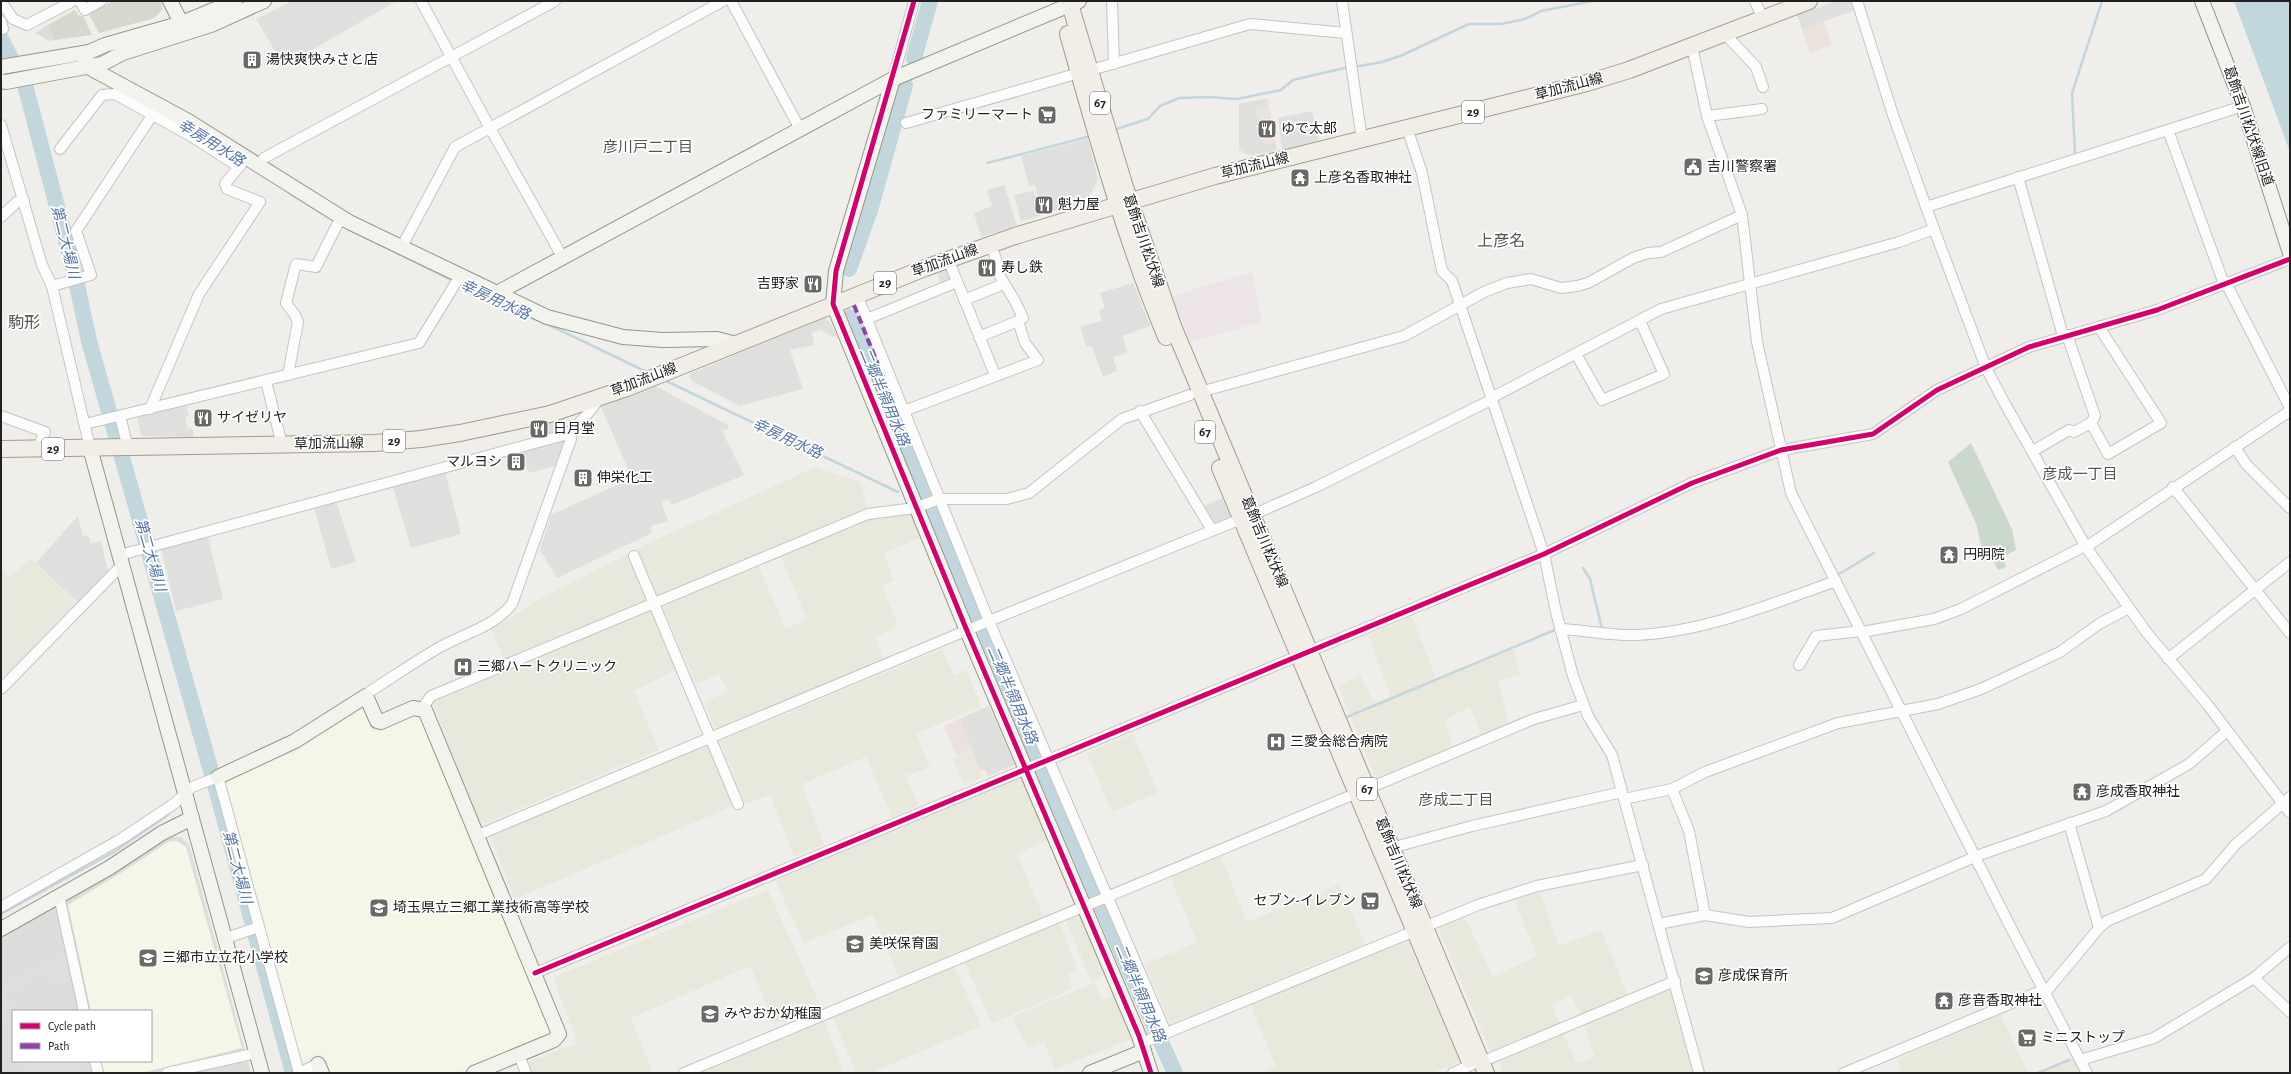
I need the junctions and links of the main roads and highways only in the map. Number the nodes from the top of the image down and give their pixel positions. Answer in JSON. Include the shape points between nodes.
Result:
{"nodes":[{"id":1,"x":1809,"y":1,"type":"edge"},
{"id":2,"x":1067,"y":3,"type":"edge"},
{"id":3,"x":1124,"y":204,"type":"junction"},
{"id":4,"x":1,"y":449,"type":"edge"},
{"id":5,"x":1362,"y":791,"type":"junction"},
{"id":6,"x":1420,"y":928,"type":"junction"},
{"id":7,"x":1478,"y":1068,"type":"edge"}],
"edges":[{"from":1,"to":3,"type":"main road","name":"草加流山線","number":"29","via":[[1630,70],[1587,83],[1215,176]]},
{"from":2,"to":3,"type":"main road","name":"葛飾吉川松伏線","number":"67"},
{"from":3,"to":4,"type":"main road","name":"草加流山線","number":"29","via":[[990,244],[948,259],[856,300],[833,304],[600,398],[505,425],[421,439],[282,445]]},
{"from":3,"to":5,"type":"main road","name":"葛飾吉川松伏線","number":"67","via":[[1173,326],[1195,393]]},
{"from":5,"to":6,"type":"main road","name":"葛飾吉川松伏線","number":"67"},
{"from":5,"to":6,"type":"main road","name":"葛飾吉川松伏線","number":"67","via":[[1391,848]]},
{"from":6,"to":7,"type":"main road","name":"葛飾吉川松伏線","number":"67"}]}
